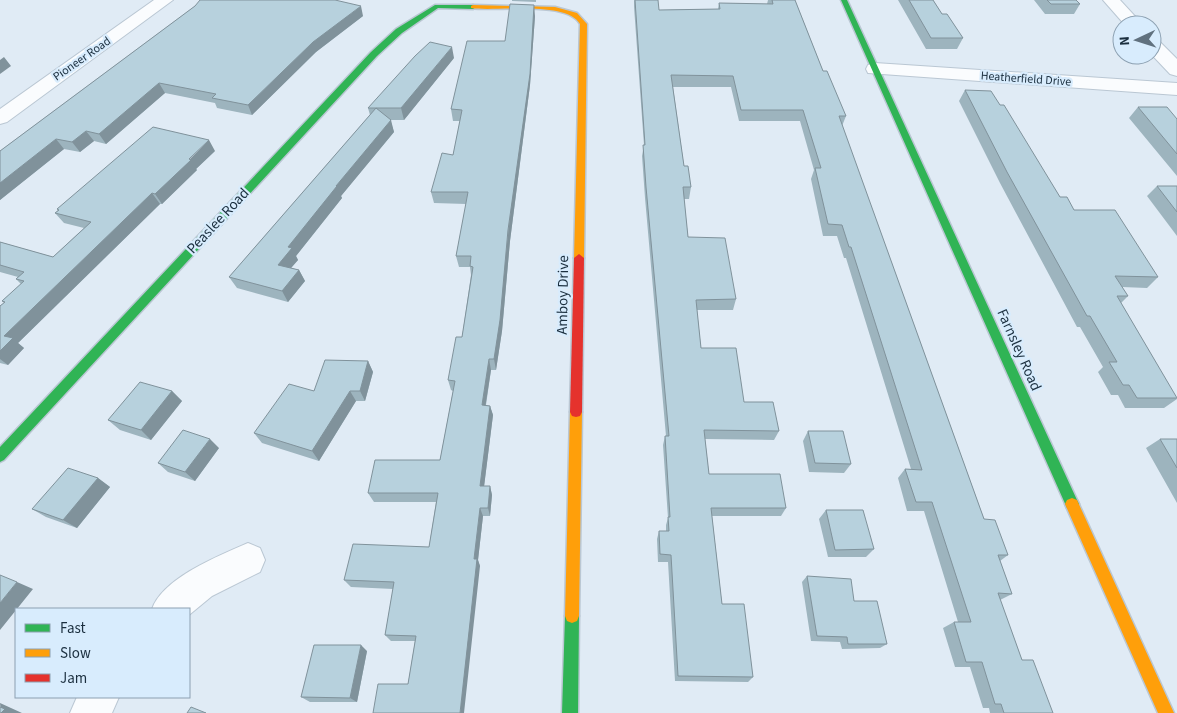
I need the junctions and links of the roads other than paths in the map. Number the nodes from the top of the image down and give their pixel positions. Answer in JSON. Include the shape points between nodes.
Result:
{"nodes":[{"id":1,"x":164,"y":0,"type":"edge"},
{"id":2,"x":844,"y":0,"type":"edge"},
{"id":3,"x":1111,"y":0,"type":"edge"},
{"id":4,"x":445,"y":3,"type":"edge"},
{"id":5,"x":1125,"y":15,"type":"edge"},
{"id":6,"x":1162,"y":54,"type":"edge"},
{"id":7,"x":875,"y":68,"type":"junction"},
{"id":8,"x":1177,"y":70,"type":"edge"},
{"id":9,"x":1177,"y":89,"type":"edge"},
{"id":10,"x":0,"y":118,"type":"edge"},
{"id":11,"x":0,"y":456,"type":"edge"},
{"id":12,"x":248,"y":560,"type":"dead end"},
{"id":13,"x":170,"y":608,"type":"edge"},
{"id":14,"x":99,"y":698,"type":"edge"},
{"id":15,"x":89,"y":713,"type":"edge"},
{"id":16,"x":570,"y":713,"type":"edge"},
{"id":17,"x":1166,"y":713,"type":"edge"}],
"edges":[{"from":1,"to":10,"type":"street","name":"Pioneer Road"},
{"from":2,"to":7,"type":"street","name":"Farnsley Road"},
{"from":3,"to":5,"type":"street"},
{"from":4,"to":11,"type":"street","name":"Peaslee Road","via":[[399,31],[374,54]]},
{"from":4,"to":16,"type":"street","name":"Amboy Drive","via":[[558,9],[579,15],[584,26]]},
{"from":6,"to":8,"type":"street"},
{"from":7,"to":9,"type":"street","name":"Heatherfield Drive"},
{"from":7,"to":17,"type":"street","name":"Farnsley Road"},
{"from":12,"to":13,"type":"street","via":[[200,584]]},
{"from":14,"to":15,"type":"street"}]}
